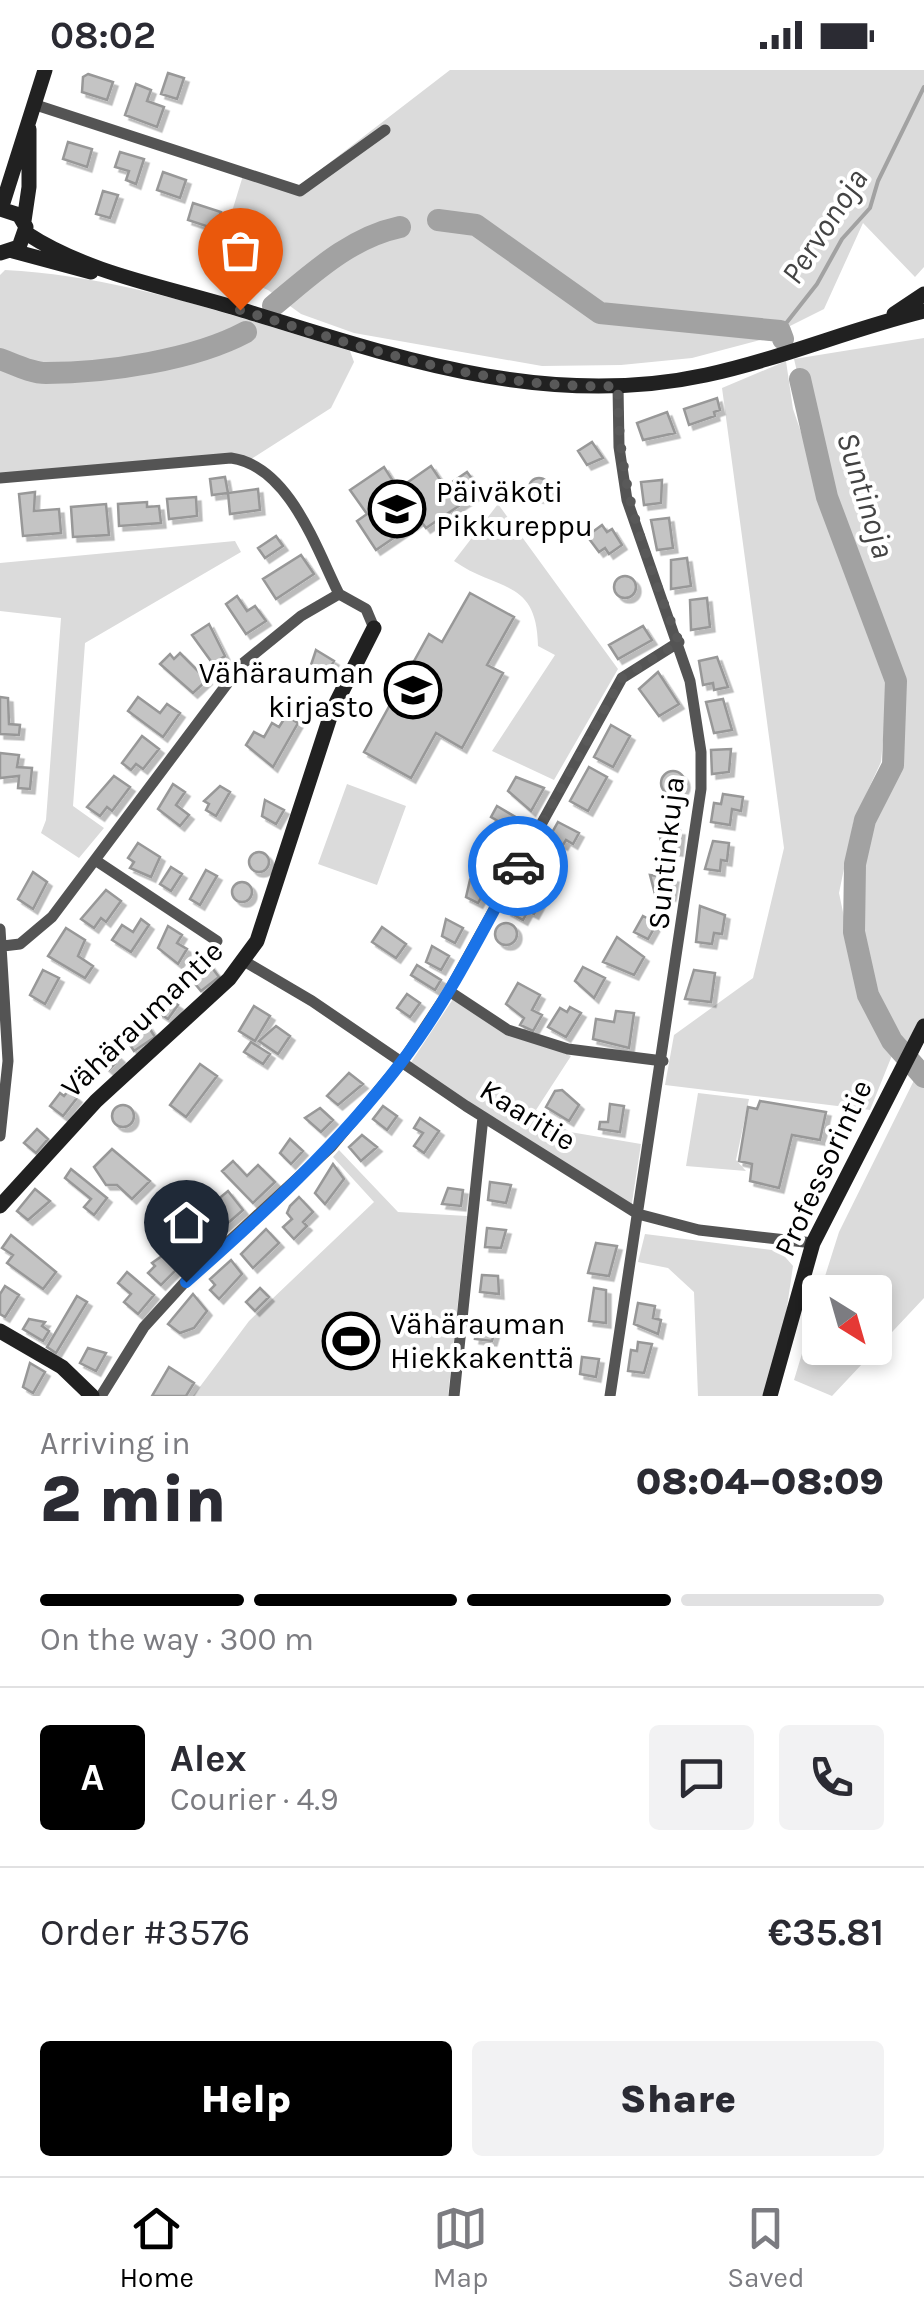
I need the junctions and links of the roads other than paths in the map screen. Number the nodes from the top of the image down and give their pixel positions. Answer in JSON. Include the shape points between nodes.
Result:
{"nodes":[{"id":1,"x":45,"y":70,"type":"edge"},
{"id":2,"x":36,"y":105,"type":"junction"},
{"id":3,"x":29,"y":129,"type":"junction"},
{"id":4,"x":385,"y":130,"type":"dead end"},
{"id":5,"x":0,"y":209,"type":"edge"},
{"id":6,"x":25,"y":227,"type":"junction"},
{"id":7,"x":4,"y":254,"type":"edge"},
{"id":8,"x":110,"y":272,"type":"junction"},
{"id":9,"x":924,"y":294,"type":"edge"},
{"id":10,"x":924,"y":311,"type":"edge"},
{"id":11,"x":887,"y":319,"type":"junction"},
{"id":12,"x":618,"y":386,"type":"junction"},
{"id":13,"x":0,"y":478,"type":"edge"},
{"id":14,"x":340,"y":594,"type":"junction"},
{"id":15,"x":374,"y":628,"type":"joint"},
{"id":16,"x":679,"y":642,"type":"junction"},
{"id":17,"x":95,"y":860,"type":"junction"},
{"id":18,"x":0,"y":928,"type":"edge"},
{"id":19,"x":217,"y":941,"type":"dead end"},
{"id":20,"x":3,"y":946,"type":"junction"},
{"id":21,"x":244,"y":961,"type":"junction"},
{"id":22,"x":449,"y":991,"type":"junction"},
{"id":23,"x":924,"y":1026,"type":"edge"},
{"id":24,"x":663,"y":1061,"type":"junction"},
{"id":25,"x":402,"y":1062,"type":"junction"},
{"id":26,"x":483,"y":1117,"type":"junction"},
{"id":27,"x":0,"y":1136,"type":"edge"},
{"id":28,"x":3,"y":1197,"type":"edge"},
{"id":29,"x":638,"y":1214,"type":"junction"},
{"id":30,"x":813,"y":1243,"type":"junction"},
{"id":31,"x":0,"y":1330,"type":"edge"},
{"id":32,"x":92,"y":1396,"type":"edge"},
{"id":33,"x":101,"y":1396,"type":"edge"},
{"id":34,"x":454,"y":1396,"type":"edge"},
{"id":35,"x":610,"y":1396,"type":"edge"},
{"id":36,"x":770,"y":1396,"type":"edge"}],
"edges":[{"from":1,"to":2,"type":"main road"},
{"from":2,"to":3,"type":"main road"},
{"from":2,"to":4,"type":"street","via":[[300,191]]},
{"from":3,"to":5,"type":"main road"},
{"from":3,"to":6,"type":"main road"},
{"from":5,"to":6,"type":"main road","via":[[13,210]]},
{"from":6,"to":7,"type":"main road"},
{"from":6,"to":8,"type":"main road","via":[[52,250]]},
{"from":7,"to":8,"type":"main road"},
{"from":8,"to":12,"type":"main road","via":[[438,368],[532,384]]},
{"from":9,"to":11,"type":"main road"},
{"from":10,"to":11,"type":"main road"},
{"from":11,"to":12,"type":"main road","via":[[708,374]]},
{"from":12,"to":16,"type":"street","name":"Suntinkuja","via":[[627,500]]},
{"from":13,"to":14,"type":"street","via":[[248,461],[262,468],[293,508]]},
{"from":14,"to":15,"type":"street","via":[[366,608]]},
{"from":14,"to":17,"type":"street","via":[[242,664]]},
{"from":15,"to":21,"type":"main road","name":"Vähäraumantie","via":[[332,711],[271,908]]},
{"from":16,"to":22,"type":"street","via":[[622,678]]},
{"from":16,"to":24,"type":"street","name":"Suntinkuja","via":[[696,714],[701,790]]},
{"from":17,"to":19,"type":"street"},
{"from":17,"to":20,"type":"street","via":[[39,932]]},
{"from":18,"to":20,"type":"street"},
{"from":20,"to":27,"type":"street","via":[[8,1061]]},
{"from":21,"to":25,"type":"street","name":"Kaaritie"},
{"from":21,"to":28,"type":"main road","name":"Vähäraumantie"},
{"from":22,"to":24,"type":"street","via":[[508,1030],[568,1049]]},
{"from":22,"to":25,"type":"street"},
{"from":23,"to":30,"type":"main road","name":"Professorintie"},
{"from":24,"to":29,"type":"street","name":"Suntinkuja"},
{"from":25,"to":26,"type":"street","name":"Kaaritie"},
{"from":25,"to":33,"type":"street","via":[[331,1147],[144,1327]]},
{"from":26,"to":29,"type":"street","name":"Kaaritie"},
{"from":26,"to":34,"type":"street"},
{"from":29,"to":30,"type":"street","name":"Kaaritie","via":[[699,1230]]},
{"from":29,"to":35,"type":"street","name":"Suntinkuja"},
{"from":30,"to":36,"type":"main road","name":"Professorintie"},
{"from":31,"to":32,"type":"main road","via":[[62,1367]]}]}
